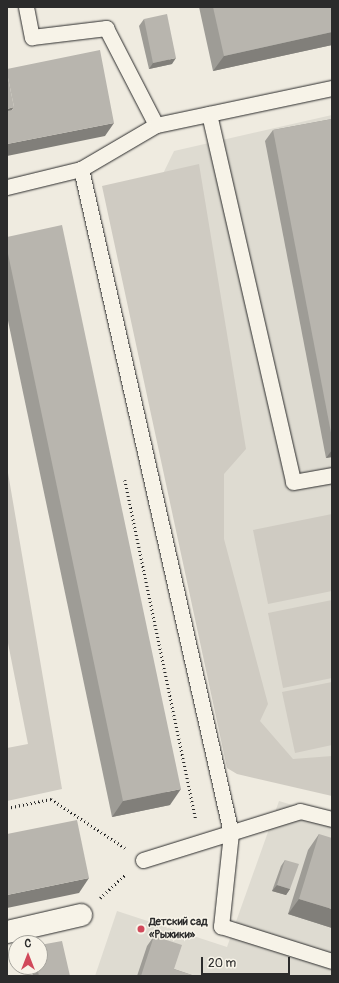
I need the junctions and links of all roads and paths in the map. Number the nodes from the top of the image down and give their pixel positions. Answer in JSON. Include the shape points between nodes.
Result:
{"nodes":[{"id":1,"x":26,"y":7,"type":"edge"},
{"id":2,"x":332,"y":88,"type":"edge"},
{"id":3,"x":209,"y":114,"type":"junction"},
{"id":4,"x":156,"y":125,"type":"junction"},
{"id":5,"x":81,"y":169,"type":"junction"},
{"id":6,"x":7,"y":187,"type":"edge"},
{"id":7,"x":124,"y":474,"type":"dead end"},
{"id":8,"x":332,"y":475,"type":"edge"},
{"id":9,"x":7,"y":808,"type":"edge"},
{"id":10,"x":332,"y":819,"type":"edge"},
{"id":11,"x":231,"y":833,"type":"junction"},
{"id":12,"x":201,"y":843,"type":"junction"},
{"id":13,"x":143,"y":860,"type":"junction"},
{"id":14,"x":81,"y":915,"type":"joint"},
{"id":15,"x":7,"y":932,"type":"edge"},
{"id":16,"x":332,"y":961,"type":"edge"}],
"edges":[{"from":1,"to":4,"type":"lane","via":[[32,37],[106,28]]},
{"from":2,"to":3,"type":"lane"},
{"from":3,"to":4,"type":"lane"},
{"from":3,"to":8,"type":"lane","via":[[293,482]]},
{"from":4,"to":5,"type":"lane"},
{"from":5,"to":6,"type":"lane"},
{"from":5,"to":11,"type":"lane"},
{"from":7,"to":12,"type":"path"},
{"from":9,"to":13,"type":"path","via":[[51,799]]},
{"from":10,"to":11,"type":"lane","via":[[300,812]]},
{"from":11,"to":12,"type":"lane"},
{"from":11,"to":16,"type":"lane","via":[[221,926]]},
{"from":12,"to":13,"type":"lane"},
{"from":13,"to":14,"type":"path"},
{"from":14,"to":15,"type":"street"}]}
